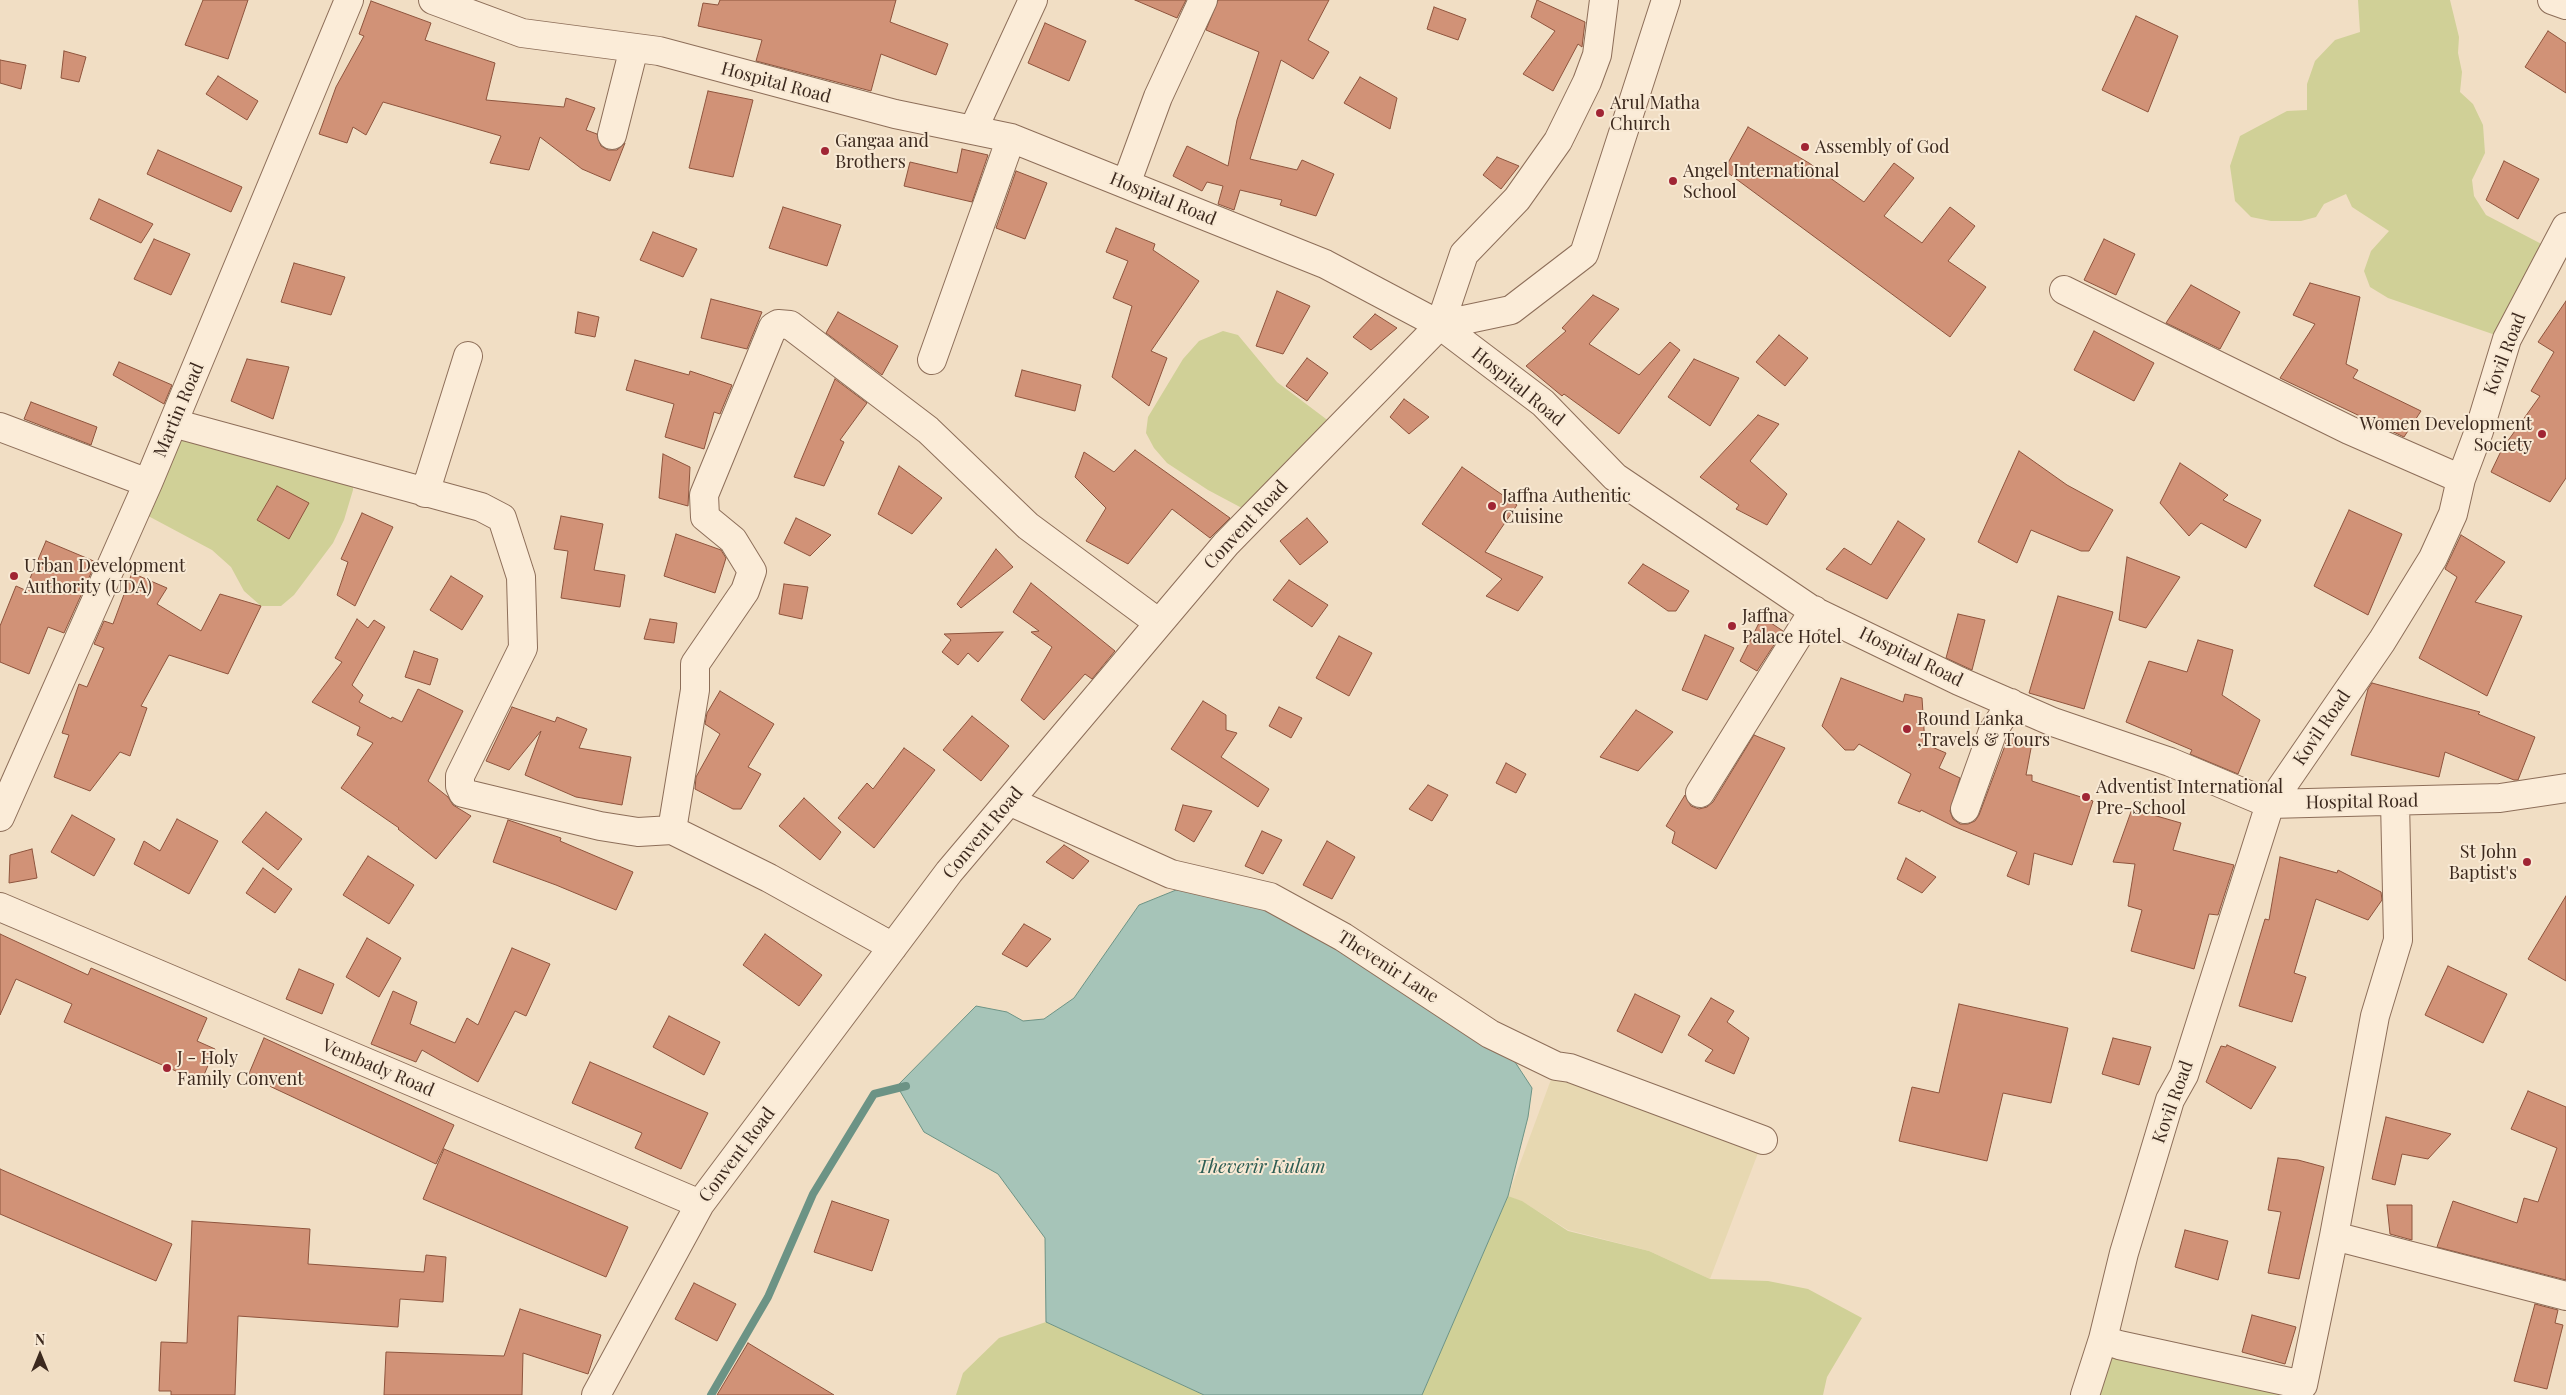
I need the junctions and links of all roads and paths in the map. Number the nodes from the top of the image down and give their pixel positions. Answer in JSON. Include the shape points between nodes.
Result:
{"nodes":[{"id":1,"x":349,"y":0,"type":"edge"},
{"id":2,"x":433,"y":0,"type":"edge"},
{"id":3,"x":1033,"y":0,"type":"edge"},
{"id":4,"x":1203,"y":0,"type":"edge"},
{"id":5,"x":1604,"y":0,"type":"edge"},
{"id":6,"x":1666,"y":0,"type":"edge"},
{"id":7,"x":2552,"y":0,"type":"edge"},
{"id":8,"x":2566,"y":5,"type":"edge"},
{"id":9,"x":634,"y":48,"type":"junction"},
{"id":10,"x":973,"y":130,"type":"junction"},
{"id":11,"x":612,"y":134,"type":"dead end"},
{"id":12,"x":1011,"y":138,"type":"junction"},
{"id":13,"x":1126,"y":184,"type":"junction"},
{"id":14,"x":2566,"y":227,"type":"edge"},
{"id":15,"x":2064,"y":290,"type":"dead end"},
{"id":16,"x":1440,"y":325,"type":"junction"},
{"id":17,"x":468,"y":356,"type":"dead end"},
{"id":18,"x":932,"y":360,"type":"dead end"},
{"id":19,"x":173,"y":423,"type":"junction"},
{"id":20,"x":0,"y":427,"type":"edge"},
{"id":21,"x":2461,"y":479,"type":"junction"},
{"id":22,"x":148,"y":483,"type":"junction"},
{"id":23,"x":425,"y":493,"type":"junction"},
{"id":24,"x":1814,"y":610,"type":"junction"},
{"id":25,"x":1159,"y":623,"type":"junction"},
{"id":26,"x":2011,"y":703,"type":"junction"},
{"id":27,"x":2566,"y":788,"type":"edge"},
{"id":28,"x":1700,"y":793,"type":"dead end"},
{"id":29,"x":1009,"y":801,"type":"junction"},
{"id":30,"x":2395,"y":801,"type":"junction"},
{"id":31,"x":2270,"y":804,"type":"junction"},
{"id":32,"x":1965,"y":809,"type":"dead end"},
{"id":33,"x":0,"y":817,"type":"edge"},
{"id":34,"x":672,"y":830,"type":"junction"},
{"id":35,"x":0,"y":908,"type":"edge"},
{"id":36,"x":894,"y":947,"type":"junction"},
{"id":37,"x":1763,"y":1140,"type":"dead end"},
{"id":38,"x":700,"y":1204,"type":"junction"},
{"id":39,"x":2334,"y":1236,"type":"junction"},
{"id":40,"x":2566,"y":1296,"type":"edge"},
{"id":41,"x":2103,"y":1339,"type":"junction"},
{"id":42,"x":596,"y":1395,"type":"edge"},
{"id":43,"x":2085,"y":1395,"type":"edge"}],
"edges":[{"from":1,"to":19,"type":"street","name":"Martin Road"},
{"from":2,"to":9,"type":"street","name":"Hospital Road","via":[[522,33]]},
{"from":3,"to":10,"type":"street"},
{"from":4,"to":13,"type":"street","via":[[1158,97]]},
{"from":5,"to":16,"type":"street","via":[[1597,55],[1558,141],[1516,199],[1464,254]]},
{"from":6,"to":16,"type":"street","via":[[1584,254],[1512,310]]},
{"from":7,"to":8,"type":"street"},
{"from":9,"to":10,"type":"street","name":"Hospital Road","via":[[658,51],[895,114]]},
{"from":9,"to":11,"type":"street"},
{"from":10,"to":12,"type":"street","name":"Hospital Road"},
{"from":12,"to":13,"type":"street","name":"Hospital Road"},
{"from":12,"to":18,"type":"street"},
{"from":13,"to":16,"type":"street","name":"Hospital Road","via":[[1325,264]]},
{"from":14,"to":21,"type":"street","name":"Kovil Road","via":[[2507,339]]},
{"from":15,"to":21,"type":"street","via":[[2349,430]]},
{"from":16,"to":24,"type":"street","name":"Hospital Road","via":[[1543,403],[1615,477]]},
{"from":16,"to":25,"type":"street","name":"Convent Road","via":[[1226,544]]},
{"from":17,"to":23,"type":"street"},
{"from":19,"to":22,"type":"street","name":"Martin Road"},
{"from":19,"to":23,"type":"street"},
{"from":20,"to":22,"type":"street"},
{"from":21,"to":31,"type":"street","name":"Kovil Road","via":[[2452,514],[2433,558],[2382,640]]},
{"from":22,"to":33,"type":"street","name":"Martin Road"},
{"from":23,"to":34,"type":"street","via":[[481,507],[502,518],[521,577],[524,648],[460,776],[463,793],[600,826],[638,832]]},
{"from":24,"to":26,"type":"street","name":"Hospital Road"},
{"from":24,"to":28,"type":"street"},
{"from":25,"to":29,"type":"street","name":"Convent Road"},
{"from":25,"to":34,"type":"street","via":[[1028,526],[928,430],[790,325],[778,324],[773,327],[704,496],[705,517],[733,540],[752,570],[745,591],[695,664],[695,690]]},
{"from":26,"to":31,"type":"street","name":"Hospital Road","via":[[2053,722],[2170,762]]},
{"from":26,"to":32,"type":"street","via":[[1993,731]]},
{"from":27,"to":30,"type":"street","name":"Hospital Road","via":[[2500,798]]},
{"from":29,"to":36,"type":"street","name":"Convent Road","via":[[949,872]]},
{"from":29,"to":37,"type":"street","name":"Thevenir Lane","via":[[1171,874],[1270,897],[1343,937],[1490,1034],[1556,1066],[1570,1068]]},
{"from":30,"to":31,"type":"street","name":"Hospital Road"},
{"from":30,"to":39,"type":"street","via":[[2398,940],[2375,1016]]},
{"from":31,"to":41,"type":"street","name":"Kovil Road","via":[[2184,1075],[2170,1100],[2124,1253]]},
{"from":34,"to":36,"type":"street","via":[[769,878]]},
{"from":35,"to":38,"type":"street","name":"Vembady Road"},
{"from":36,"to":38,"type":"street","name":"Convent Road"},
{"from":38,"to":42,"type":"street","name":"Convent Road"},
{"from":39,"to":40,"type":"street"},
{"from":39,"to":41,"type":"street","via":[[2303,1385]]},
{"from":41,"to":43,"type":"street","name":"Kovil Road"}]}
